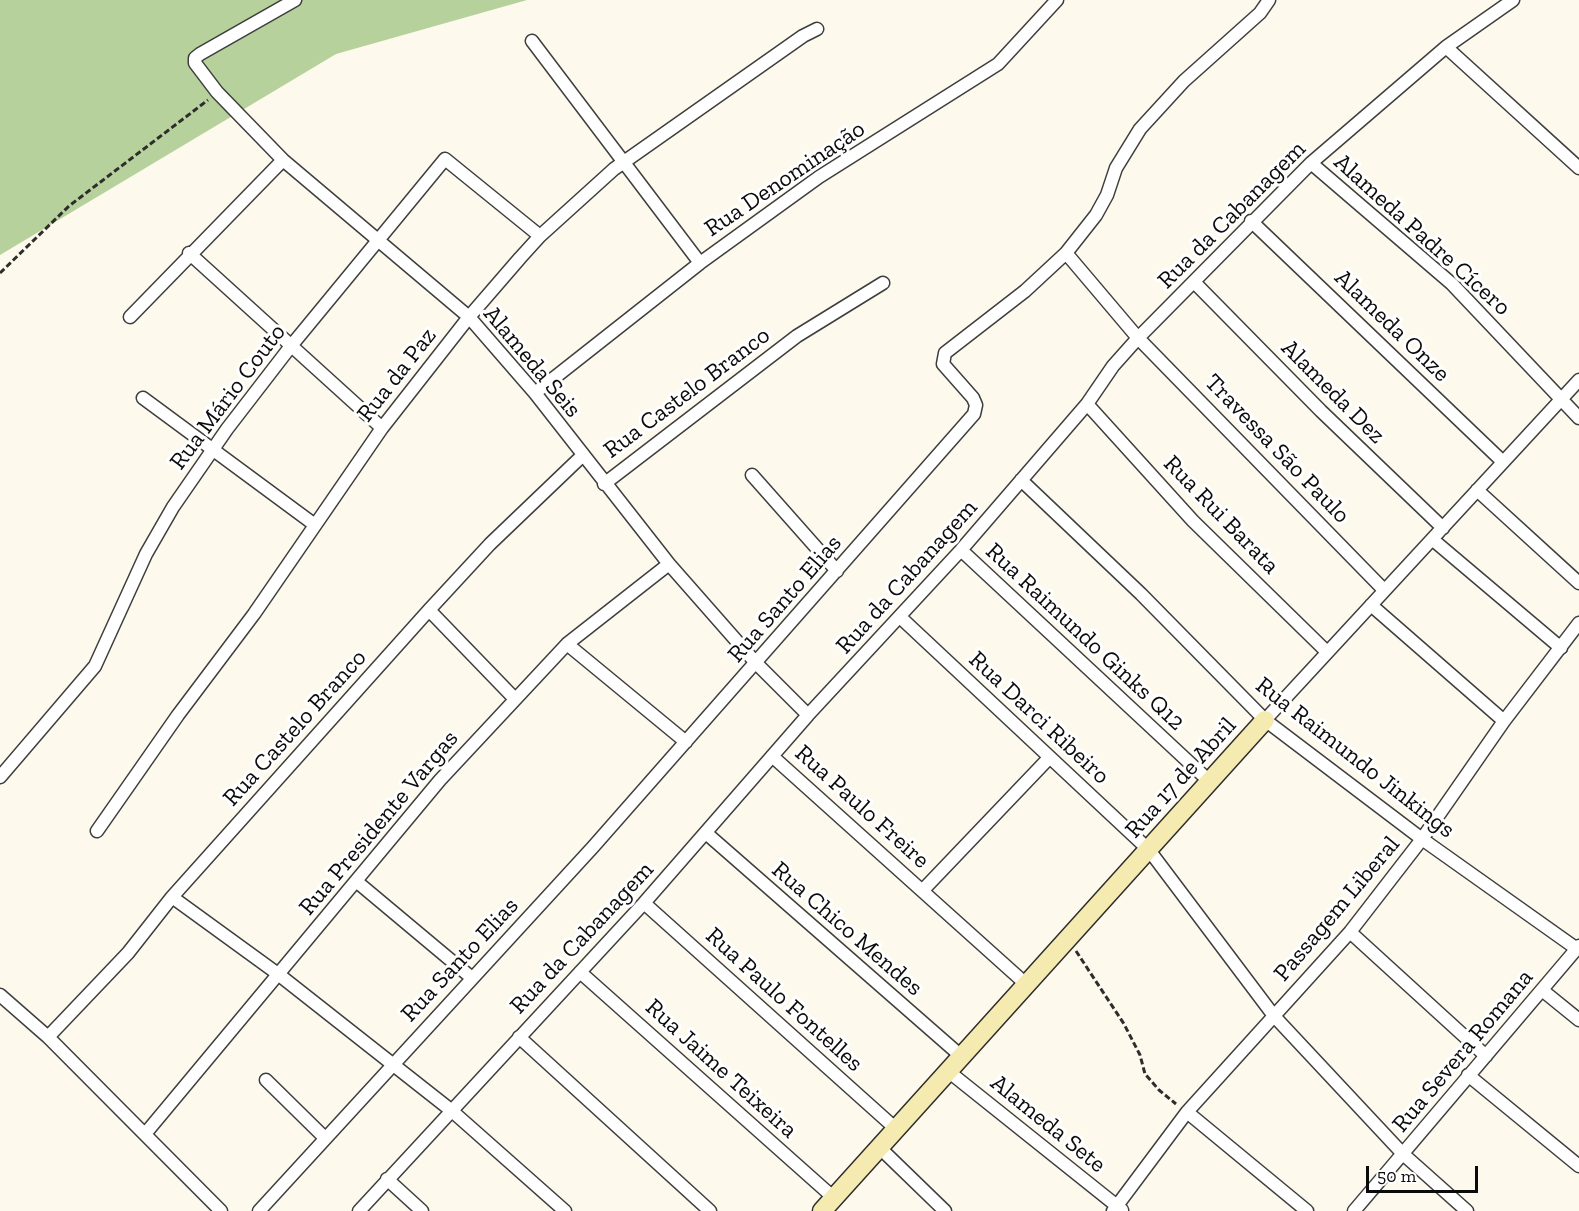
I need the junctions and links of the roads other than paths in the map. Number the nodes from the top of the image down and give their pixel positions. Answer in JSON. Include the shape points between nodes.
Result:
{"nodes":[{"id":1,"x":296,"y":0,"type":"edge"},
{"id":2,"x":1057,"y":0,"type":"edge"},
{"id":3,"x":1269,"y":0,"type":"edge"},
{"id":4,"x":1513,"y":0,"type":"edge"},
{"id":5,"x":817,"y":29,"type":"dead end"},
{"id":6,"x":532,"y":40,"type":"dead end"},
{"id":7,"x":1446,"y":47,"type":"junction"},
{"id":8,"x":283,"y":160,"type":"junction"},
{"id":9,"x":625,"y":162,"type":"junction"},
{"id":10,"x":1311,"y":163,"type":"junction"},
{"id":11,"x":1579,"y":168,"type":"edge"},
{"id":12,"x":1251,"y":221,"type":"junction"},
{"id":13,"x":540,"y":236,"type":"junction"},
{"id":14,"x":378,"y":240,"type":"junction"},
{"id":15,"x":1066,"y":253,"type":"junction"},
{"id":16,"x":189,"y":254,"type":"junction"},
{"id":17,"x":700,"y":263,"type":"junction"},
{"id":18,"x":883,"y":283,"type":"dead end"},
{"id":19,"x":1195,"y":283,"type":"junction"},
{"id":20,"x":130,"y":316,"type":"dead end"},
{"id":21,"x":469,"y":317,"type":"junction"},
{"id":22,"x":1138,"y":338,"type":"junction"},
{"id":23,"x":291,"y":346,"type":"junction"},
{"id":24,"x":1579,"y":380,"type":"edge"},
{"id":25,"x":535,"y":393,"type":"junction"},
{"id":26,"x":143,"y":399,"type":"dead end"},
{"id":27,"x":1563,"y":399,"type":"junction"},
{"id":28,"x":1087,"y":404,"type":"junction"},
{"id":29,"x":1579,"y":418,"type":"edge"},
{"id":30,"x":382,"y":428,"type":"junction"},
{"id":31,"x":214,"y":449,"type":"junction"},
{"id":32,"x":582,"y":456,"type":"junction"},
{"id":33,"x":1502,"y":461,"type":"junction"},
{"id":34,"x":752,"y":475,"type":"dead end"},
{"id":35,"x":1021,"y":480,"type":"junction"},
{"id":36,"x":604,"y":484,"type":"junction"},
{"id":37,"x":1477,"y":490,"type":"junction"},
{"id":38,"x":315,"y":525,"type":"junction"},
{"id":39,"x":1443,"y":528,"type":"junction"},
{"id":40,"x":1432,"y":539,"type":"junction"},
{"id":41,"x":961,"y":550,"type":"junction"},
{"id":42,"x":669,"y":564,"type":"junction"},
{"id":43,"x":837,"y":571,"type":"junction"},
{"id":44,"x":1579,"y":583,"type":"edge"},
{"id":45,"x":1384,"y":590,"type":"junction"},
{"id":46,"x":1371,"y":605,"type":"junction"},
{"id":47,"x":429,"y":610,"type":"junction"},
{"id":48,"x":900,"y":617,"type":"junction"},
{"id":49,"x":1579,"y":623,"type":"edge"},
{"id":50,"x":567,"y":644,"type":"junction"},
{"id":51,"x":1561,"y":648,"type":"junction"},
{"id":52,"x":1327,"y":652,"type":"junction"},
{"id":53,"x":756,"y":663,"type":"junction"},
{"id":54,"x":514,"y":699,"type":"junction"},
{"id":55,"x":808,"y":715,"type":"junction"},
{"id":56,"x":1265,"y":720,"type":"junction"},
{"id":57,"x":1504,"y":721,"type":"junction"},
{"id":58,"x":686,"y":742,"type":"junction"},
{"id":59,"x":772,"y":756,"type":"junction"},
{"id":60,"x":1049,"y":758,"type":"junction"},
{"id":61,"x":0,"y":777,"type":"edge"},
{"id":62,"x":1208,"y":780,"type":"junction"},
{"id":63,"x":97,"y":831,"type":"dead end"},
{"id":64,"x":706,"y":833,"type":"junction"},
{"id":65,"x":1422,"y":839,"type":"junction"},
{"id":66,"x":1149,"y":850,"type":"junction"},
{"id":67,"x":356,"y":881,"type":"junction"},
{"id":68,"x":923,"y":890,"type":"junction"},
{"id":69,"x":172,"y":897,"type":"junction"},
{"id":70,"x":644,"y":903,"type":"junction"},
{"id":71,"x":1350,"y":932,"type":"junction"},
{"id":72,"x":1578,"y":947,"type":"edge"},
{"id":73,"x":580,"y":972,"type":"junction"},
{"id":74,"x":279,"y":974,"type":"junction"},
{"id":75,"x":472,"y":978,"type":"junction"},
{"id":76,"x":1027,"y":985,"type":"junction"},
{"id":77,"x":1542,"y":990,"type":"junction"},
{"id":78,"x":0,"y":995,"type":"edge"},
{"id":79,"x":1274,"y":1016,"type":"junction"},
{"id":80,"x":1579,"y":1020,"type":"edge"},
{"id":81,"x":48,"y":1037,"type":"junction"},
{"id":82,"x":519,"y":1037,"type":"junction"},
{"id":83,"x":962,"y":1056,"type":"junction"},
{"id":84,"x":1486,"y":1056,"type":"junction"},
{"id":85,"x":393,"y":1064,"type":"junction"},
{"id":86,"x":948,"y":1071,"type":"junction"},
{"id":87,"x":1468,"y":1075,"type":"junction"},
{"id":88,"x":266,"y":1080,"type":"dead end"},
{"id":89,"x":452,"y":1111,"type":"junction"},
{"id":90,"x":1187,"y":1112,"type":"junction"},
{"id":91,"x":896,"y":1128,"type":"junction"},
{"id":92,"x":145,"y":1134,"type":"junction"},
{"id":93,"x":325,"y":1138,"type":"junction"},
{"id":94,"x":879,"y":1147,"type":"junction"},
{"id":95,"x":1403,"y":1154,"type":"junction"},
{"id":96,"x":1579,"y":1166,"type":"edge"},
{"id":97,"x":387,"y":1179,"type":"junction"},
{"id":98,"x":828,"y":1204,"type":"edge"},
{"id":99,"x":1117,"y":1209,"type":"edge"},
{"id":100,"x":221,"y":1211,"type":"edge"},
{"id":101,"x":259,"y":1211,"type":"edge"},
{"id":102,"x":359,"y":1211,"type":"edge"},
{"id":103,"x":422,"y":1211,"type":"edge"},
{"id":104,"x":565,"y":1211,"type":"edge"},
{"id":105,"x":710,"y":1211,"type":"edge"},
{"id":106,"x":945,"y":1211,"type":"edge"},
{"id":107,"x":1307,"y":1211,"type":"edge"},
{"id":108,"x":1354,"y":1211,"type":"edge"},
{"id":109,"x":1467,"y":1211,"type":"edge"}],
"edges":[{"from":1,"to":8,"type":"street","name":"Alameda Seis","via":[[195,58],[217,93]]},
{"from":2,"to":17,"type":"street","name":"Rua Denominação","via":[[998,64],[819,177]]},
{"from":3,"to":15,"type":"street","name":"Rua Santo Elias","via":[[1140,129],[1116,168],[1096,215]]},
{"from":4,"to":7,"type":"street","name":"Rua da Cabanagem"},
{"from":5,"to":9,"type":"street","name":"Rua da Paz"},
{"from":6,"to":9,"type":"street"},
{"from":7,"to":10,"type":"street","name":"Rua da Cabanagem"},
{"from":7,"to":11,"type":"street"},
{"from":8,"to":14,"type":"street","name":"Alameda Seis"},
{"from":8,"to":16,"type":"street"},
{"from":9,"to":13,"type":"street","name":"Rua da Paz"},
{"from":9,"to":17,"type":"street"},
{"from":10,"to":12,"type":"street","name":"Rua da Cabanagem"},
{"from":10,"to":27,"type":"street","name":"Alameda Padre Cícero","via":[[1452,284]]},
{"from":12,"to":19,"type":"street","name":"Rua da Cabanagem"},
{"from":12,"to":33,"type":"street","name":"Alameda Onze"},
{"from":13,"to":14,"type":"street","name":"Rua Mário Couto","via":[[445,159]]},
{"from":13,"to":21,"type":"street","name":"Rua da Paz"},
{"from":14,"to":21,"type":"street","name":"Alameda Seis"},
{"from":14,"to":23,"type":"street","name":"Rua Mário Couto"},
{"from":15,"to":22,"type":"street","name":"Travessa São Paulo"},
{"from":15,"to":43,"type":"street","name":"Rua Santo Elias","via":[[1025,291],[945,353],[943,364],[973,398],[974,414]]},
{"from":16,"to":20,"type":"street"},
{"from":16,"to":23,"type":"street"},
{"from":17,"to":25,"type":"street","name":"Rua Denominação"},
{"from":18,"to":36,"type":"street","name":"Rua Castelo Branco","via":[[797,336]]},
{"from":19,"to":22,"type":"street","name":"Rua da Cabanagem"},
{"from":19,"to":39,"type":"street","name":"Alameda Dez"},
{"from":21,"to":25,"type":"street","name":"Alameda Seis"},
{"from":21,"to":30,"type":"street","name":"Rua da Paz"},
{"from":22,"to":28,"type":"street","name":"Rua da Cabanagem"},
{"from":22,"to":45,"type":"street","name":"Travessa São Paulo"},
{"from":23,"to":30,"type":"street"},
{"from":23,"to":31,"type":"street","name":"Rua Mário Couto"},
{"from":24,"to":27,"type":"street","name":"Rua 17 de Abril"},
{"from":25,"to":32,"type":"street","name":"Alameda Seis"},
{"from":26,"to":31,"type":"street"},
{"from":27,"to":29,"type":"street","name":"Alameda Padre Cícero"},
{"from":27,"to":33,"type":"street","name":"Rua 17 de Abril"},
{"from":28,"to":35,"type":"street","name":"Rua da Cabanagem"},
{"from":28,"to":52,"type":"street","name":"Rua Rui Barata","via":[[1193,521]]},
{"from":30,"to":38,"type":"street","name":"Rua da Paz"},
{"from":31,"to":38,"type":"street"},
{"from":31,"to":61,"type":"street","name":"Rua Mário Couto","via":[[146,554],[95,666]]},
{"from":32,"to":36,"type":"street","name":"Alameda Seis"},
{"from":32,"to":47,"type":"street","name":"Rua Castelo Branco","via":[[490,544]]},
{"from":33,"to":37,"type":"street","name":"Rua 17 de Abril"},
{"from":34,"to":43,"type":"street"},
{"from":35,"to":41,"type":"street","name":"Rua da Cabanagem"},
{"from":35,"to":56,"type":"street","name":"Rua Raimundo Jinkings"},
{"from":36,"to":42,"type":"street","name":"Alameda Seis"},
{"from":37,"to":39,"type":"street","name":"Rua 17 de Abril"},
{"from":37,"to":44,"type":"street"},
{"from":38,"to":63,"type":"street","name":"Rua da Paz"},
{"from":39,"to":40,"type":"street","name":"Rua 17 de Abril"},
{"from":40,"to":45,"type":"street","name":"Rua 17 de Abril"},
{"from":40,"to":51,"type":"street"},
{"from":41,"to":48,"type":"street","name":"Rua da Cabanagem"},
{"from":41,"to":62,"type":"street","name":"Rua Raimundo Ginks Q12"},
{"from":42,"to":50,"type":"street","name":"Rua Presidente Vargas"},
{"from":42,"to":53,"type":"street","name":"Alameda Seis"},
{"from":43,"to":53,"type":"street","name":"Rua Santo Elias"},
{"from":45,"to":46,"type":"street","name":"Rua 17 de Abril"},
{"from":46,"to":52,"type":"street","name":"Rua 17 de Abril"},
{"from":46,"to":57,"type":"street"},
{"from":47,"to":54,"type":"street"},
{"from":47,"to":69,"type":"street","name":"Rua Castelo Branco"},
{"from":48,"to":55,"type":"street","name":"Rua da Cabanagem"},
{"from":48,"to":60,"type":"street","name":"Rua Darci Ribeiro"},
{"from":49,"to":51,"type":"street","name":"Passagem Liberal"},
{"from":50,"to":54,"type":"street","name":"Rua Presidente Vargas"},
{"from":50,"to":58,"type":"street"},
{"from":51,"to":57,"type":"street","name":"Passagem Liberal"},
{"from":52,"to":56,"type":"street","name":"Rua 17 de Abril"},
{"from":53,"to":55,"type":"street","name":"Alameda Seis"},
{"from":53,"to":58,"type":"street","name":"Rua Santo Elias"},
{"from":54,"to":67,"type":"street","name":"Rua Presidente Vargas"},
{"from":55,"to":59,"type":"street","name":"Rua da Cabanagem"},
{"from":56,"to":62,"type":"street","name":"Rua 17 de Abril"},
{"from":56,"to":65,"type":"street","name":"Rua Raimundo Jinkings"},
{"from":57,"to":65,"type":"street","name":"Passagem Liberal"},
{"from":58,"to":75,"type":"street","name":"Rua Santo Elias"},
{"from":59,"to":64,"type":"street","name":"Rua da Cabanagem"},
{"from":59,"to":68,"type":"street","name":"Rua Paulo Freire"},
{"from":60,"to":66,"type":"street","name":"Rua Darci Ribeiro"},
{"from":60,"to":68,"type":"street","name":"Rua Paulo Freire"},
{"from":62,"to":66,"type":"street","name":"Rua 17 de Abril"},
{"from":64,"to":70,"type":"street","name":"Rua da Cabanagem"},
{"from":64,"to":83,"type":"street","name":"Rua Chico Mendes"},
{"from":65,"to":71,"type":"street","name":"Passagem Liberal"},
{"from":65,"to":72,"type":"street","name":"Rua Raimundo Jinkings"},
{"from":66,"to":76,"type":"street","name":"Rua 17 de Abril"},
{"from":66,"to":79,"type":"street"},
{"from":67,"to":74,"type":"street","name":"Rua Presidente Vargas"},
{"from":67,"to":75,"type":"street"},
{"from":68,"to":76,"type":"street","name":"Rua Paulo Freire"},
{"from":69,"to":74,"type":"street"},
{"from":69,"to":81,"type":"street","name":"Rua Castelo Branco","via":[[128,953]]},
{"from":70,"to":73,"type":"street","name":"Rua da Cabanagem"},
{"from":70,"to":91,"type":"street","name":"Rua Paulo Fontelles"},
{"from":71,"to":79,"type":"street","name":"Passagem Liberal"},
{"from":71,"to":84,"type":"street"},
{"from":72,"to":77,"type":"street","name":"Rua Severa Romana"},
{"from":73,"to":82,"type":"street","name":"Rua da Cabanagem"},
{"from":73,"to":98,"type":"street","name":"Rua Jaime Teixeira"},
{"from":74,"to":85,"type":"street"},
{"from":74,"to":92,"type":"street","name":"Rua Presidente Vargas"},
{"from":75,"to":85,"type":"street","name":"Rua Santo Elias"},
{"from":76,"to":83,"type":"street","name":"Rua 17 de Abril"},
{"from":77,"to":80,"type":"street"},
{"from":77,"to":84,"type":"street","name":"Rua Severa Romana"},
{"from":78,"to":81,"type":"street"},
{"from":79,"to":90,"type":"street","name":"Passagem Liberal"},
{"from":79,"to":95,"type":"street"},
{"from":81,"to":92,"type":"street"},
{"from":82,"to":89,"type":"street","name":"Rua da Cabanagem"},
{"from":82,"to":105,"type":"street"},
{"from":83,"to":86,"type":"street","name":"Rua 17 de Abril"},
{"from":84,"to":87,"type":"street","name":"Rua Severa Romana"},
{"from":85,"to":89,"type":"street"},
{"from":85,"to":93,"type":"street","name":"Rua Santo Elias"},
{"from":86,"to":91,"type":"street","name":"Rua 17 de Abril"},
{"from":86,"to":99,"type":"street","name":"Alameda Sete"},
{"from":87,"to":95,"type":"street","name":"Rua Severa Romana"},
{"from":87,"to":96,"type":"street"},
{"from":88,"to":93,"type":"street"},
{"from":89,"to":97,"type":"street","name":"Rua da Cabanagem"},
{"from":89,"to":104,"type":"street"},
{"from":90,"to":99,"type":"street","name":"Passagem Liberal"},
{"from":90,"to":107,"type":"street"},
{"from":91,"to":94,"type":"street","name":"Rua 17 de Abril"},
{"from":92,"to":100,"type":"street"},
{"from":93,"to":101,"type":"street","name":"Rua Santo Elias"},
{"from":94,"to":98,"type":"street","name":"Rua 17 de Abril"},
{"from":94,"to":106,"type":"street"},
{"from":95,"to":108,"type":"street","name":"Rua Severa Romana"},
{"from":95,"to":109,"type":"street"},
{"from":97,"to":102,"type":"street","name":"Rua da Cabanagem"},
{"from":97,"to":103,"type":"street"}]}
